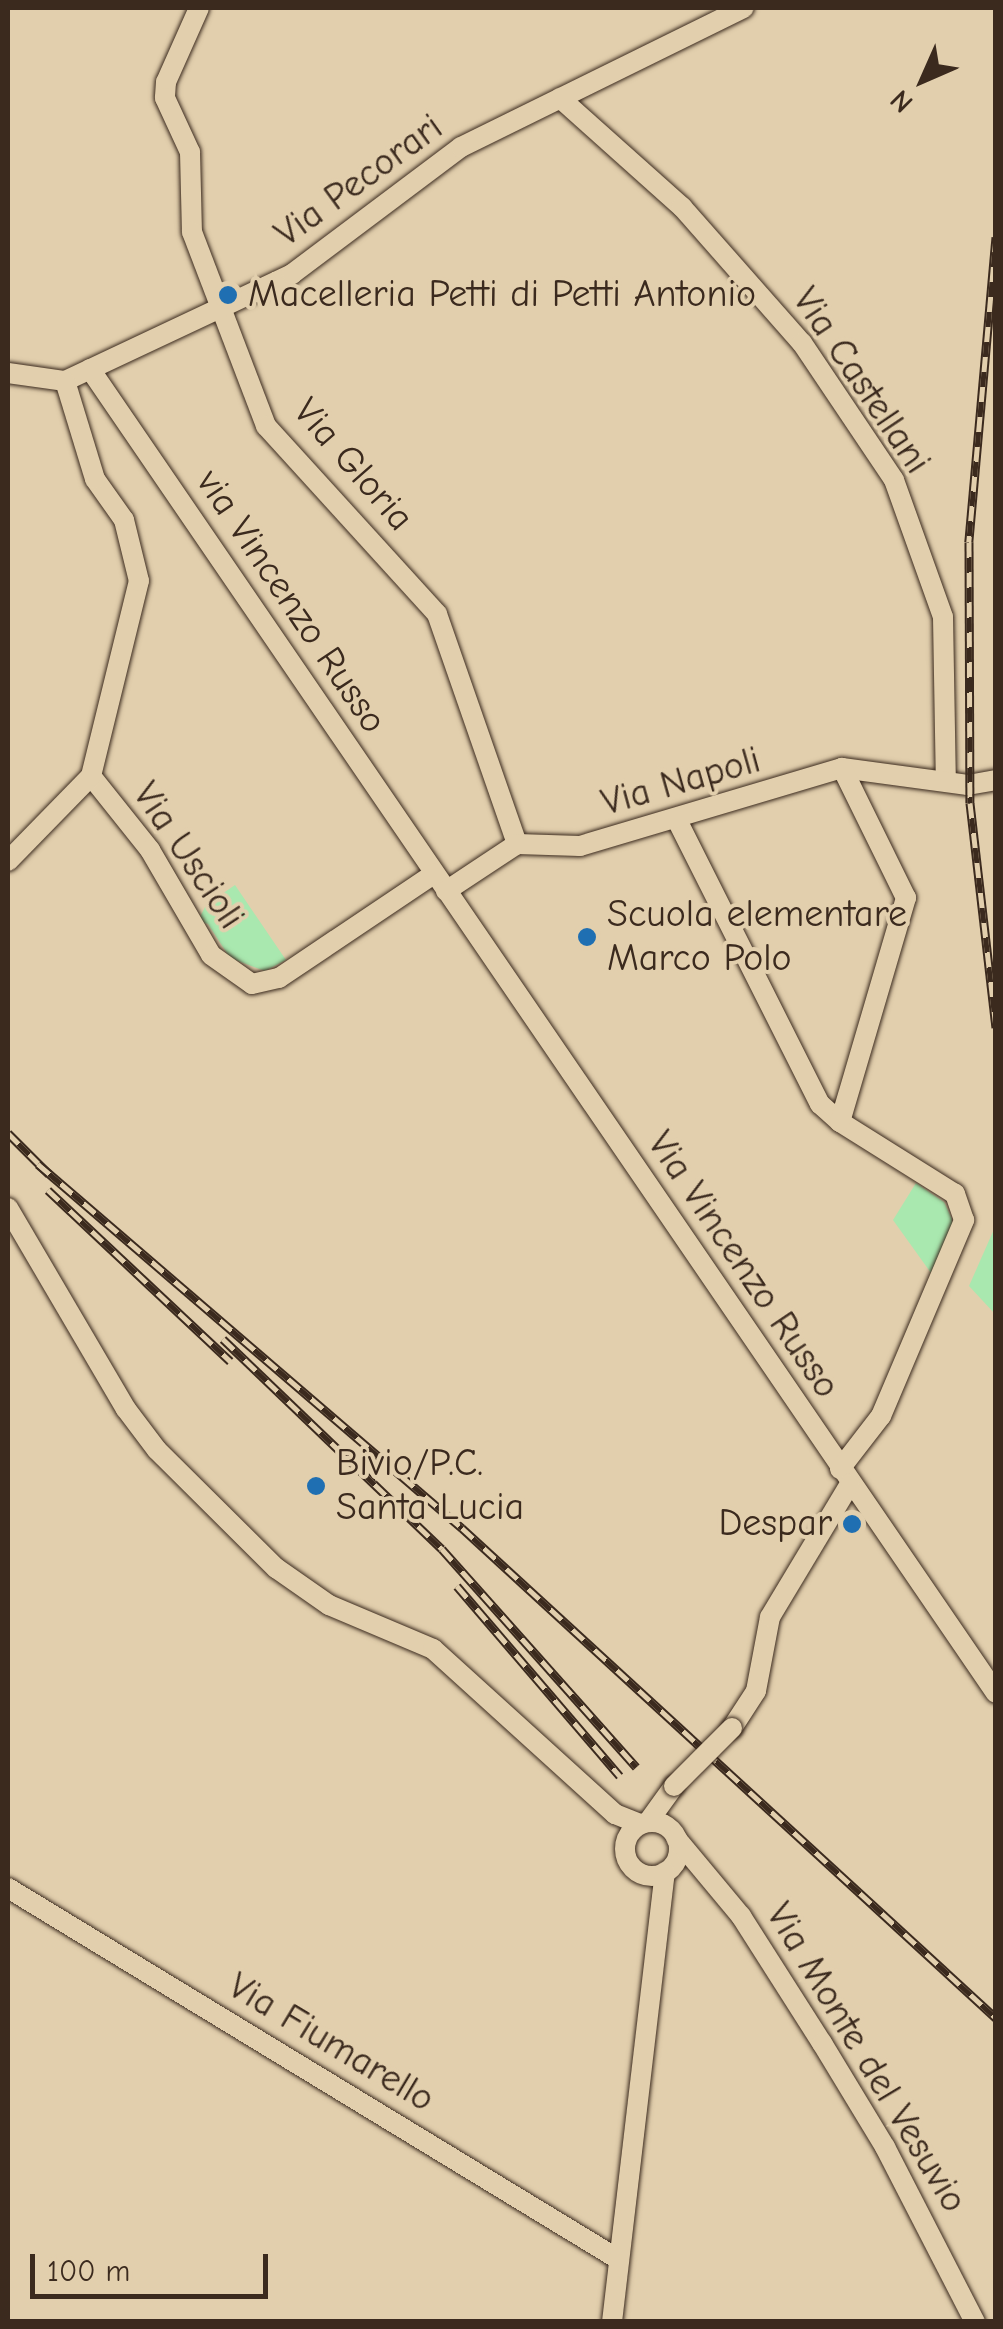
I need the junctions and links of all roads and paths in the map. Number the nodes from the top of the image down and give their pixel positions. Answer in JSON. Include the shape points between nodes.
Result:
{"nodes":[{"id":1,"x":200,"y":8,"type":"edge"},
{"id":2,"x":744,"y":8,"type":"edge"},
{"id":3,"x":560,"y":98,"type":"junction"},
{"id":4,"x":222,"y":304,"type":"junction"},
{"id":5,"x":90,"y":370,"type":"junction"},
{"id":6,"x":8,"y":372,"type":"edge"},
{"id":7,"x":66,"y":381,"type":"junction"},
{"id":8,"x":842,"y":768,"type":"junction"},
{"id":9,"x":91,"y":776,"type":"junction"},
{"id":10,"x":996,"y":780,"type":"edge"},
{"id":11,"x":946,"y":781,"type":"junction"},
{"id":12,"x":678,"y":822,"type":"junction"},
{"id":13,"x":517,"y":844,"type":"junction"},
{"id":14,"x":8,"y":861,"type":"edge"},
{"id":15,"x":440,"y":882,"type":"junction"},
{"id":16,"x":840,"y":1122,"type":"junction"},
{"id":17,"x":8,"y":1208,"type":"edge"},
{"id":18,"x":845,"y":1476,"type":"junction"},
{"id":19,"x":996,"y":1693,"type":"edge"},
{"id":20,"x":670,"y":1791,"type":"junction"},
{"id":21,"x":615,"y":1814,"type":"junction"},
{"id":22,"x":644,"y":1823,"type":"junction"},
{"id":23,"x":674,"y":1834,"type":"junction"},
{"id":24,"x":626,"y":1845,"type":"junction"},
{"id":25,"x":634,"y":1868,"type":"junction"},
{"id":26,"x":668,"y":1869,"type":"junction"},
{"id":27,"x":8,"y":1888,"type":"edge"},
{"id":28,"x":718,"y":1889,"type":"junction"},
{"id":29,"x":657,"y":1912,"type":"junction"},
{"id":30,"x":618,"y":2258,"type":"junction"},
{"id":31,"x":612,"y":2322,"type":"edge"},
{"id":32,"x":975,"y":2322,"type":"edge"}],
"edges":[{"from":1,"to":4,"type":"street","name":"Via Gloria","via":[[165,98],[190,152],[192,232]]},
{"from":2,"to":3,"type":"street","name":"Via Pecorari"},
{"from":3,"to":4,"type":"street","name":"Via Pecorari","via":[[460,147],[292,274]]},
{"from":3,"to":11,"type":"street","name":"Via Castellani","via":[[682,207],[802,343],[894,480],[943,617]]},
{"from":4,"to":5,"type":"street","name":"Via Pecorari"},
{"from":4,"to":13,"type":"street","name":"Via Gloria","via":[[266,426],[437,614]]},
{"from":5,"to":7,"type":"street","name":"Via Pecorari"},
{"from":5,"to":15,"type":"street","name":"via Vincenzo Russo"},
{"from":6,"to":7,"type":"street"},
{"from":7,"to":9,"type":"street","name":"Via Uscioli","via":[[95,479],[124,520],[139,580]]},
{"from":8,"to":11,"type":"street","name":"Via Napoli"},
{"from":8,"to":12,"type":"street","name":"Via Napoli"},
{"from":8,"to":16,"type":"street","via":[[906,898]]},
{"from":9,"to":14,"type":"street","name":"Via Uscioli"},
{"from":9,"to":15,"type":"street","name":"Via Uscioli","via":[[150,850],[210,955],[252,984],[279,978]]},
{"from":10,"to":11,"type":"street","name":"Via Napoli"},
{"from":12,"to":13,"type":"street","name":"Via Napoli","via":[[580,846]]},
{"from":12,"to":16,"type":"street","via":[[820,1104]]},
{"from":13,"to":15,"type":"street"},
{"from":15,"to":18,"type":"street","name":"Via Vincenzo Russo"},
{"from":16,"to":18,"type":"street","via":[[955,1194],[964,1220],[880,1416]]},
{"from":17,"to":21,"type":"street","name":"Via Monte del Vesuvio","via":[[126,1409],[170,1464],[303,1590],[463,1670]]},
{"from":18,"to":19,"type":"street","name":"Via Vincenzo Russo"},
{"from":18,"to":20,"type":"street","bridge":true,"via":[[770,1617],[756,1692],[732,1728]]},
{"from":20,"to":22,"type":"street"},
{"from":20,"to":23,"type":"street"},
{"from":21,"to":22,"type":"street","name":"Via Monte del Vesuvio"},
{"from":21,"to":24,"type":"street","name":"Via Monte del Vesuvio"},
{"from":22,"to":23,"type":"street","name":"Via Monte del Vesuvio"},
{"from":22,"to":24,"type":"street"},
{"from":23,"to":26,"type":"street"},
{"from":23,"to":28,"type":"street","name":"Via Monte del Vesuvio"},
{"from":24,"to":25,"type":"street","name":"Via Monte del Vesuvio"},
{"from":25,"to":26,"type":"street","name":"Via Monte del Vesuvio","via":[[650,1875]]},
{"from":25,"to":29,"type":"street"},
{"from":26,"to":28,"type":"street","name":"Via Monte del Vesuvio"},
{"from":26,"to":29,"type":"street"},
{"from":27,"to":30,"type":"street","name":"Via Fiumarello"},
{"from":28,"to":32,"type":"street","name":"Via Monte del Vesuvio","via":[[886,2147]]},
{"from":29,"to":30,"type":"street","via":[[658,1966]]},
{"from":30,"to":31,"type":"street"}]}
